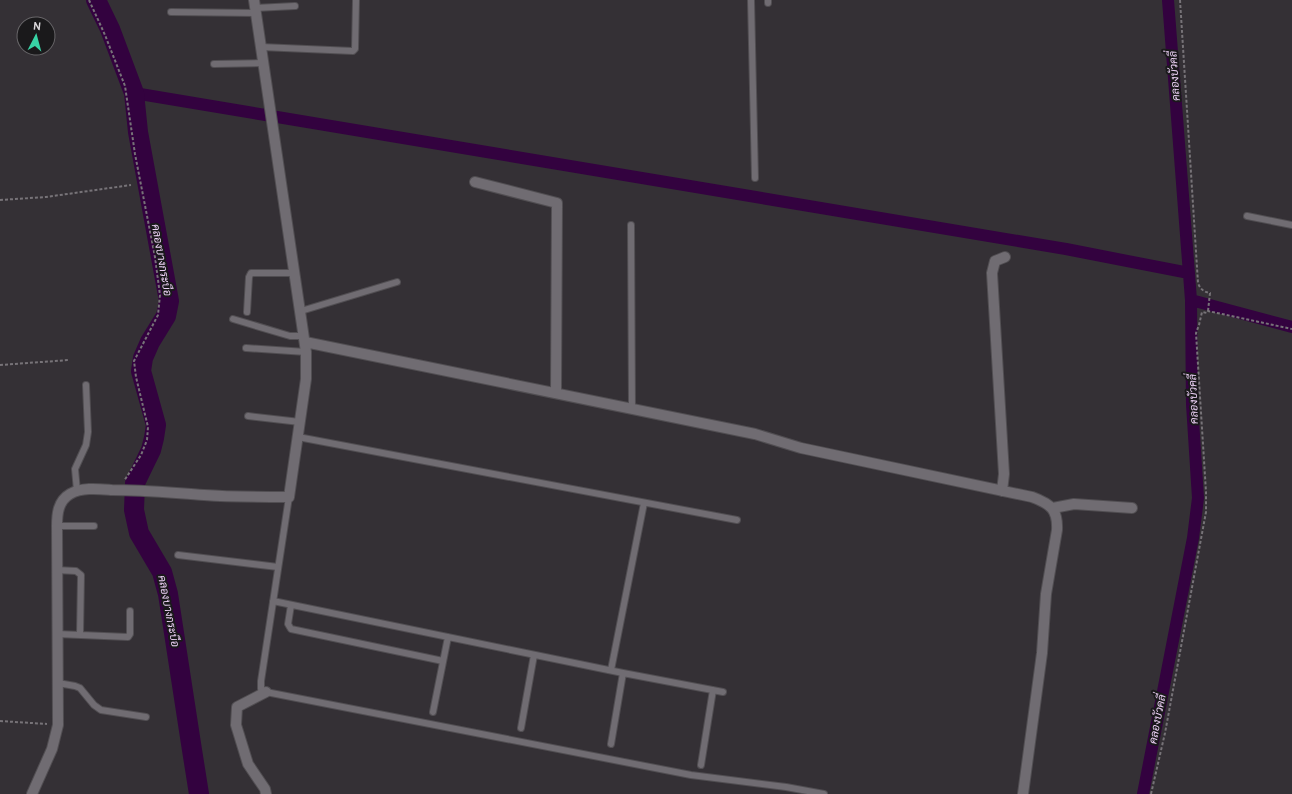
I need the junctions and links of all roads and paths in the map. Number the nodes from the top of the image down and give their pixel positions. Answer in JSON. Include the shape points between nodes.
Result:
{"nodes":[{"id":1,"x":88,"y":0,"type":"edge"},
{"id":2,"x":356,"y":0,"type":"edge"},
{"id":3,"x":751,"y":0,"type":"edge"},
{"id":4,"x":1180,"y":0,"type":"edge"},
{"id":5,"x":295,"y":6,"type":"dead end"},
{"id":6,"x":255,"y":7,"type":"edge"},
{"id":7,"x":171,"y":12,"type":"dead end"},
{"id":8,"x":261,"y":47,"type":"junction"},
{"id":9,"x":263,"y":63,"type":"junction"},
{"id":10,"x":214,"y":64,"type":"dead end"},
{"id":11,"x":756,"y":178,"type":"dead end"},
{"id":12,"x":475,"y":182,"type":"dead end"},
{"id":13,"x":131,"y":185,"type":"dead end"},
{"id":14,"x":0,"y":200,"type":"edge"},
{"id":15,"x":1247,"y":216,"type":"dead end"},
{"id":16,"x":630,"y":225,"type":"dead end"},
{"id":17,"x":1292,"y":225,"type":"edge"},
{"id":18,"x":1005,"y":257,"type":"dead end"},
{"id":19,"x":295,"y":273,"type":"junction"},
{"id":20,"x":397,"y":282,"type":"dead end"},
{"id":21,"x":301,"y":311,"type":"junction"},
{"id":22,"x":1208,"y":311,"type":"junction"},
{"id":23,"x":247,"y":312,"type":"dead end"},
{"id":24,"x":233,"y":319,"type":"dead end"},
{"id":25,"x":1292,"y":329,"type":"edge"},
{"id":26,"x":305,"y":339,"type":"junction"},
{"id":27,"x":246,"y":348,"type":"dead end"},
{"id":28,"x":306,"y":352,"type":"junction"},
{"id":29,"x":69,"y":360,"type":"dead end"},
{"id":30,"x":0,"y":365,"type":"edge"},
{"id":31,"x":86,"y":385,"type":"dead end"},
{"id":32,"x":556,"y":393,"type":"junction"},
{"id":33,"x":632,"y":409,"type":"junction"},
{"id":34,"x":248,"y":416,"type":"dead end"},
{"id":35,"x":300,"y":422,"type":"junction"},
{"id":36,"x":298,"y":438,"type":"junction"},
{"id":37,"x":124,"y":482,"type":"dead end"},
{"id":38,"x":1002,"y":491,"type":"junction"},
{"id":39,"x":77,"y":492,"type":"junction"},
{"id":40,"x":289,"y":497,"type":"junction"},
{"id":41,"x":644,"y":503,"type":"junction"},
{"id":42,"x":1053,"y":508,"type":"junction"},
{"id":43,"x":1132,"y":508,"type":"dead end"},
{"id":44,"x":737,"y":520,"type":"dead end"},
{"id":45,"x":57,"y":526,"type":"junction"},
{"id":46,"x":94,"y":526,"type":"dead end"},
{"id":47,"x":178,"y":555,"type":"dead end"},
{"id":48,"x":278,"y":567,"type":"junction"},
{"id":49,"x":56,"y":570,"type":"junction"},
{"id":50,"x":273,"y":601,"type":"junction"},
{"id":51,"x":291,"y":605,"type":"junction"},
{"id":52,"x":130,"y":611,"type":"dead end"},
{"id":53,"x":57,"y":634,"type":"junction"},
{"id":54,"x":80,"y":635,"type":"junction"},
{"id":55,"x":448,"y":637,"type":"junction"},
{"id":56,"x":534,"y":655,"type":"junction"},
{"id":57,"x":443,"y":661,"type":"junction"},
{"id":58,"x":611,"y":670,"type":"junction"},
{"id":59,"x":623,"y":673,"type":"junction"},
{"id":60,"x":58,"y":683,"type":"junction"},
{"id":61,"x":712,"y":690,"type":"junction"},
{"id":62,"x":266,"y":692,"type":"junction"},
{"id":63,"x":723,"y":692,"type":"dead end"},
{"id":64,"x":433,"y":712,"type":"dead end"},
{"id":65,"x":146,"y":717,"type":"dead end"},
{"id":66,"x":0,"y":721,"type":"edge"},
{"id":67,"x":58,"y":725,"type":"junction"},
{"id":68,"x":521,"y":728,"type":"dead end"},
{"id":69,"x":610,"y":744,"type":"dead end"},
{"id":70,"x":701,"y":765,"type":"dead end"},
{"id":71,"x":32,"y":794,"type":"edge"},
{"id":72,"x":266,"y":794,"type":"edge"},
{"id":73,"x":824,"y":794,"type":"edge"},
{"id":74,"x":1023,"y":794,"type":"edge"},
{"id":75,"x":1151,"y":794,"type":"edge"}],
"edges":[{"from":1,"to":37,"type":"path","via":[[125,86],[160,295],[158,315],[134,361],[149,434],[141,455]]},
{"from":2,"to":8,"type":"lane","via":[[353,51]]},
{"from":3,"to":11,"type":"lane"},
{"from":4,"to":22,"type":"path","via":[[1197,278],[1200,288],[1210,293]]},
{"from":5,"to":6,"type":"lane"},
{"from":6,"to":7,"type":"lane"},
{"from":6,"to":8,"type":"street"},
{"from":8,"to":9,"type":"street"},
{"from":9,"to":10,"type":"lane"},
{"from":9,"to":19,"type":"street"},
{"from":12,"to":32,"type":"street","via":[[557,203]]},
{"from":13,"to":14,"type":"path","via":[[46,197]]},
{"from":15,"to":17,"type":"lane"},
{"from":16,"to":33,"type":"lane"},
{"from":18,"to":38,"type":"street","via":[[995,262],[992,273],[1004,474]]},
{"from":19,"to":21,"type":"street"},
{"from":19,"to":23,"type":"lane","via":[[251,273]]},
{"from":20,"to":21,"type":"lane"},
{"from":21,"to":26,"type":"street"},
{"from":22,"to":25,"type":"path"},
{"from":22,"to":75,"type":"path","via":[[1202,312],[1196,333],[1206,512]]},
{"from":24,"to":26,"type":"lane"},
{"from":26,"to":28,"type":"street"},
{"from":26,"to":32,"type":"street"},
{"from":27,"to":28,"type":"lane"},
{"from":28,"to":35,"type":"street","via":[[306,379]]},
{"from":29,"to":30,"type":"path"},
{"from":31,"to":39,"type":"lane","via":[[88,432],[86,445],[75,469]]},
{"from":32,"to":33,"type":"street"},
{"from":33,"to":38,"type":"street","via":[[764,436],[809,449]]},
{"from":34,"to":35,"type":"lane"},
{"from":35,"to":36,"type":"street"},
{"from":36,"to":40,"type":"street"},
{"from":36,"to":41,"type":"lane"},
{"from":38,"to":42,"type":"street","via":[[1042,501]]},
{"from":39,"to":40,"type":"street","via":[[90,489],[134,490],[211,496]]},
{"from":39,"to":45,"type":"street","via":[[69,494],[62,501],[57,513]]},
{"from":40,"to":48,"type":"lane"},
{"from":41,"to":44,"type":"lane"},
{"from":41,"to":58,"type":"lane"},
{"from":42,"to":43,"type":"street","via":[[1074,504]]},
{"from":42,"to":74,"type":"street","via":[[1058,521],[1046,594],[1042,653]]},
{"from":45,"to":46,"type":"lane"},
{"from":45,"to":49,"type":"street"},
{"from":47,"to":48,"type":"lane"},
{"from":48,"to":50,"type":"lane"},
{"from":49,"to":53,"type":"street"},
{"from":49,"to":54,"type":"lane","via":[[76,571],[82,574]]},
{"from":50,"to":51,"type":"lane"},
{"from":50,"to":62,"type":"lane","via":[[260,685]]},
{"from":51,"to":55,"type":"lane"},
{"from":51,"to":57,"type":"lane","via":[[288,624],[291,629]]},
{"from":52,"to":54,"type":"lane","via":[[128,637]]},
{"from":53,"to":54,"type":"lane"},
{"from":53,"to":60,"type":"street"},
{"from":55,"to":56,"type":"lane"},
{"from":55,"to":57,"type":"lane"},
{"from":56,"to":58,"type":"lane"},
{"from":56,"to":68,"type":"lane"},
{"from":57,"to":64,"type":"lane"},
{"from":58,"to":59,"type":"lane"},
{"from":59,"to":61,"type":"lane"},
{"from":59,"to":69,"type":"lane"},
{"from":60,"to":65,"type":"lane","via":[[80,688],[97,708]]},
{"from":60,"to":67,"type":"street"},
{"from":61,"to":63,"type":"lane"},
{"from":61,"to":70,"type":"lane"},
{"from":62,"to":72,"type":"street","via":[[237,707],[236,725],[248,764]]},
{"from":62,"to":73,"type":"lane","via":[[691,775]]},
{"from":66,"to":67,"type":"path"},
{"from":67,"to":71,"type":"street","via":[[52,749]]}]}
